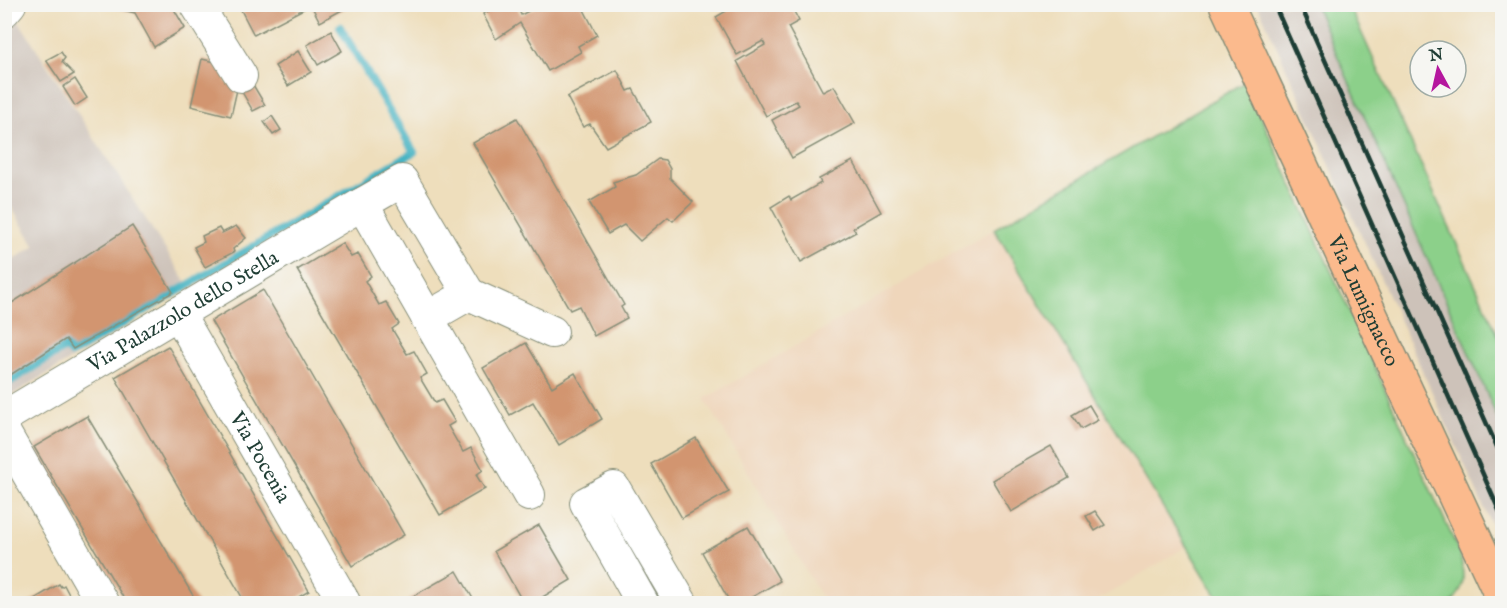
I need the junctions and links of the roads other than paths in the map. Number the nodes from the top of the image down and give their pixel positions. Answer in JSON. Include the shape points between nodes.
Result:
{"nodes":[{"id":1,"x":10,"y":4,"type":"edge"},
{"id":2,"x":196,"y":4,"type":"edge"},
{"id":3,"x":1226,"y":4,"type":"edge"},
{"id":4,"x":4,"y":11,"type":"edge"},
{"id":5,"x":242,"y":76,"type":"dead end"},
{"id":6,"x":362,"y":204,"type":"junction"},
{"id":7,"x":469,"y":294,"type":"junction"},
{"id":8,"x":178,"y":313,"type":"junction"},
{"id":9,"x":427,"y":318,"type":"junction"},
{"id":10,"x":552,"y":332,"type":"dead end"},
{"id":11,"x":4,"y":417,"type":"edge"},
{"id":12,"x":4,"y":432,"type":"edge"},
{"id":13,"x":529,"y":495,"type":"dead end"},
{"id":14,"x":1503,"y":597,"type":"edge"},
{"id":15,"x":344,"y":602,"type":"edge"},
{"id":16,"x":103,"y":603,"type":"edge"},
{"id":17,"x":643,"y":603,"type":"edge"},
{"id":18,"x":682,"y":603,"type":"edge"}],
"edges":[{"from":1,"to":4,"type":"street"},
{"from":2,"to":5,"type":"street"},
{"from":3,"to":14,"type":"main road","name":"Via Lumignacco"},
{"from":6,"to":7,"type":"street","name":"Via Palazzolo dello Stella","via":[[402,181]]},
{"from":6,"to":8,"type":"street","name":"Via Palazzolo dello Stella"},
{"from":6,"to":9,"type":"street"},
{"from":7,"to":9,"type":"street"},
{"from":7,"to":10,"type":"street"},
{"from":8,"to":11,"type":"street","name":"Via Palazzolo dello Stella"},
{"from":8,"to":15,"type":"street","name":"Via Pocenia"},
{"from":9,"to":13,"type":"street"},
{"from":12,"to":16,"type":"street"},
{"from":17,"to":18,"type":"street","via":[[586,503],[614,488]]}]}
